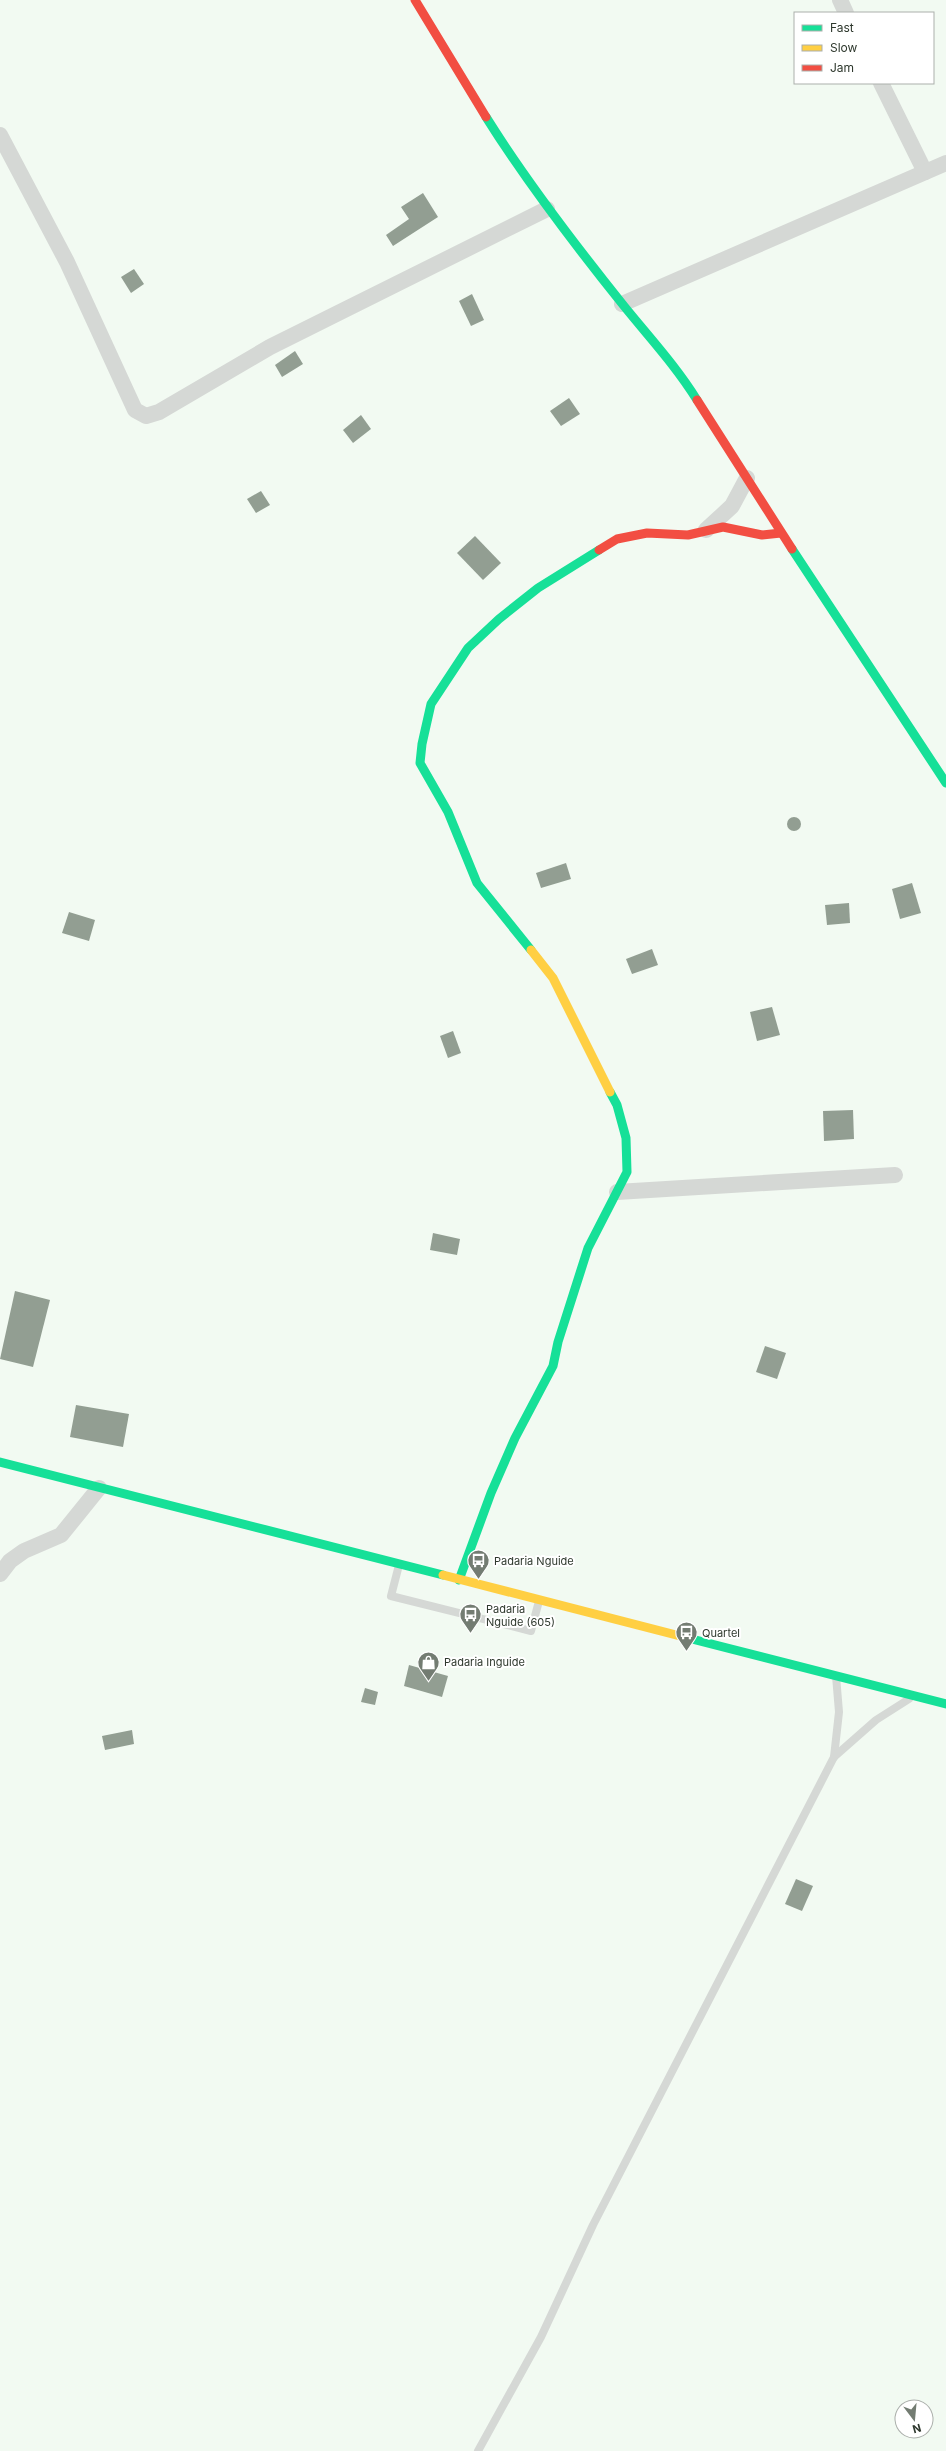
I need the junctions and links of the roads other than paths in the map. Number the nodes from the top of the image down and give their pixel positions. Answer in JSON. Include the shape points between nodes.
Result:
{"nodes":[{"id":1,"x":415,"y":0,"type":"edge"},
{"id":2,"x":840,"y":0,"type":"edge"},
{"id":3,"x":846,"y":12,"type":"edge"},
{"id":4,"x":881,"y":84,"type":"edge"},
{"id":5,"x":0,"y":135,"type":"edge"},
{"id":6,"x":946,"y":163,"type":"edge"},
{"id":7,"x":925,"y":172,"type":"junction"},
{"id":8,"x":547,"y":208,"type":"junction"},
{"id":9,"x":622,"y":304,"type":"junction"},
{"id":10,"x":747,"y":478,"type":"junction"},
{"id":11,"x":703,"y":532,"type":"junction"},
{"id":12,"x":781,"y":533,"type":"junction"},
{"id":13,"x":946,"y":783,"type":"edge"},
{"id":14,"x":894,"y":1175,"type":"dead end"},
{"id":15,"x":617,"y":1192,"type":"junction"},
{"id":16,"x":0,"y":1462,"type":"edge"},
{"id":17,"x":99,"y":1488,"type":"junction"},
{"id":18,"x":399,"y":1564,"type":"junction"},
{"id":19,"x":0,"y":1574,"type":"edge"},
{"id":20,"x":459,"y":1580,"type":"junction"},
{"id":21,"x":539,"y":1600,"type":"junction"},
{"id":22,"x":836,"y":1676,"type":"junction"},
{"id":23,"x":914,"y":1696,"type":"junction"},
{"id":24,"x":946,"y":1704,"type":"edge"},
{"id":25,"x":834,"y":1757,"type":"junction"},
{"id":26,"x":478,"y":2451,"type":"edge"}],
"edges":[{"from":1,"to":8,"type":"street","via":[[502,142]]},
{"from":2,"to":3,"type":"street"},
{"from":4,"to":7,"type":"street"},
{"from":5,"to":8,"type":"street","via":[[67,262],[135,410],[146,416],[159,412],[270,347]]},
{"from":6,"to":7,"type":"street"},
{"from":7,"to":9,"type":"street"},
{"from":8,"to":9,"type":"street"},
{"from":9,"to":10,"type":"street","via":[[679,371]]},
{"from":10,"to":11,"type":"street","via":[[732,506]]},
{"from":10,"to":12,"type":"street"},
{"from":11,"to":12,"type":"street","via":[[723,527],[762,536]]},
{"from":11,"to":15,"type":"street","via":[[688,535],[646,533],[617,538],[538,588],[468,648],[431,704],[422,744],[420,763],[448,812],[477,883],[553,978],[617,1105],[628,1157],[627,1172]]},
{"from":12,"to":13,"type":"street"},
{"from":14,"to":15,"type":"street"},
{"from":15,"to":20,"type":"street","via":[[588,1248],[558,1342],[553,1366],[514,1438]]},
{"from":16,"to":17,"type":"street"},
{"from":17,"to":18,"type":"street"},
{"from":17,"to":19,"type":"street","via":[[61,1535],[24,1551],[10,1561]]},
{"from":18,"to":20,"type":"street"},
{"from":18,"to":21,"type":"lane","via":[[391,1596],[531,1631]]},
{"from":20,"to":21,"type":"street"},
{"from":21,"to":22,"type":"street"},
{"from":22,"to":23,"type":"street"},
{"from":22,"to":25,"type":"lane","via":[[838,1712]]},
{"from":23,"to":24,"type":"street"},
{"from":23,"to":25,"type":"lane","via":[[876,1720]]},
{"from":25,"to":26,"type":"lane","via":[[593,2225],[541,2337]]}]}
